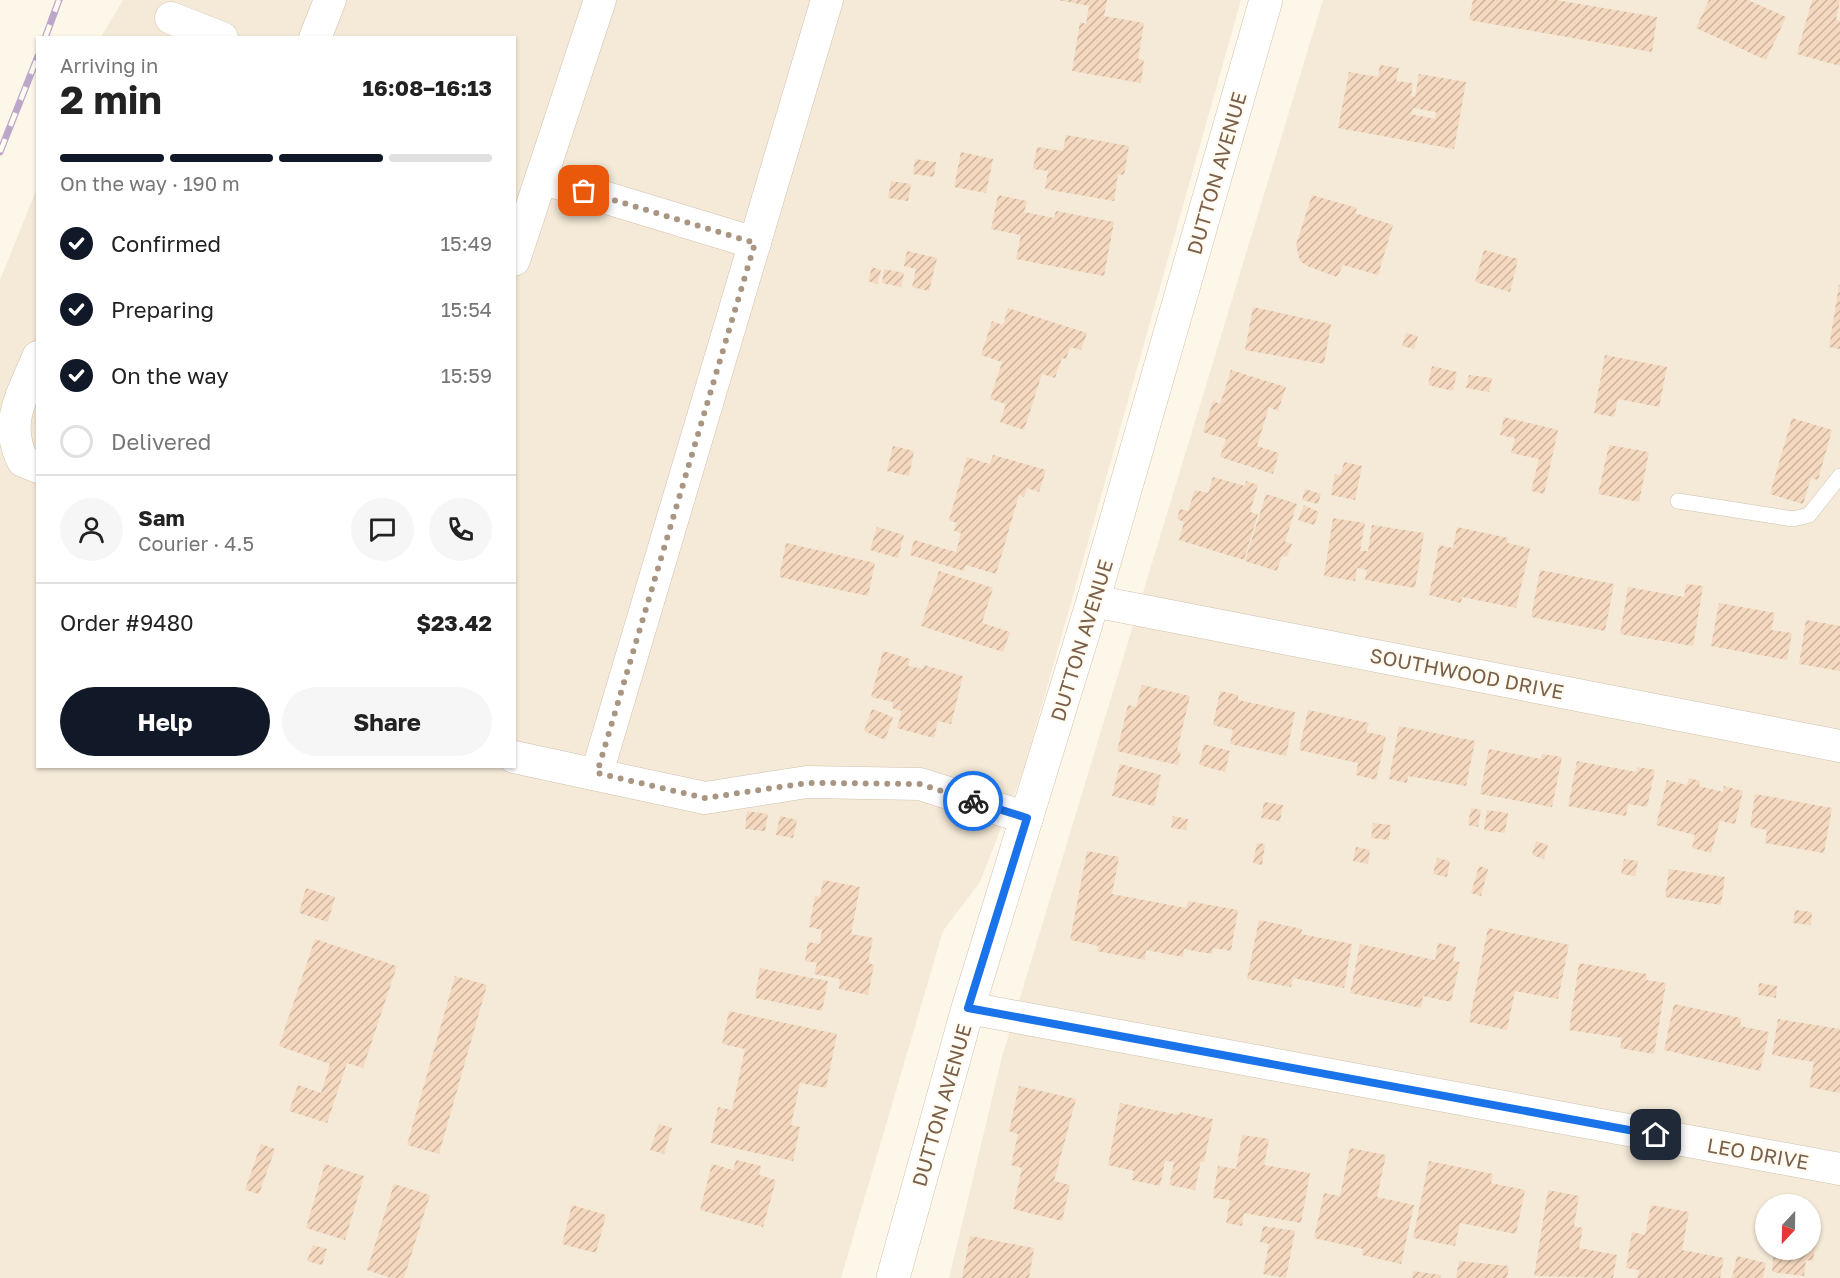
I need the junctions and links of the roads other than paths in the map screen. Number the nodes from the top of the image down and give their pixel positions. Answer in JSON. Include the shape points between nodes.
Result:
{"nodes":[{"id":1,"x":330,"y":0,"type":"edge"},
{"id":2,"x":600,"y":0,"type":"edge"},
{"id":3,"x":827,"y":0,"type":"edge"},
{"id":4,"x":1266,"y":0,"type":"edge"},
{"id":5,"x":171,"y":18,"type":"edge"},
{"id":6,"x":217,"y":36,"type":"edge"},
{"id":7,"x":316,"y":36,"type":"edge"},
{"id":8,"x":541,"y":178,"type":"junction"},
{"id":9,"x":755,"y":243,"type":"junction"},
{"id":10,"x":516,"y":254,"type":"edge"},
{"id":11,"x":36,"y":362,"type":"edge"},
{"id":12,"x":27,"y":458,"type":"edge"},
{"id":13,"x":1840,"y":476,"type":"edge"},
{"id":14,"x":1678,"y":501,"type":"dead end"},
{"id":15,"x":1094,"y":601,"type":"junction"},
{"id":16,"x":1840,"y":746,"type":"edge"},
{"id":17,"x":516,"y":757,"type":"edge"},
{"id":18,"x":597,"y":773,"type":"junction"},
{"id":19,"x":1027,"y":818,"type":"junction"},
{"id":20,"x":968,"y":1008,"type":"junction"},
{"id":21,"x":1840,"y":1168,"type":"edge"},
{"id":22,"x":893,"y":1278,"type":"edge"}],
"edges":[{"from":1,"to":7,"type":"street"},
{"from":2,"to":8,"type":"street"},
{"from":3,"to":9,"type":"street"},
{"from":4,"to":15,"type":"main road","name":"DUTTON AVENUE"},
{"from":5,"to":6,"type":"street"},
{"from":8,"to":9,"type":"street"},
{"from":8,"to":10,"type":"street"},
{"from":9,"to":18,"type":"street"},
{"from":11,"to":12,"type":"street","via":[[13,421]]},
{"from":13,"to":14,"type":"lane","via":[[1809,515],[1793,519]]},
{"from":15,"to":16,"type":"street","name":"SOUTHWOOD DRIVE"},
{"from":15,"to":19,"type":"main road","name":"DUTTON AVENUE"},
{"from":17,"to":18,"type":"street"},
{"from":18,"to":19,"type":"street","via":[[705,798],[807,783],[920,784]]},
{"from":19,"to":20,"type":"main road","name":"DUTTON AVENUE"},
{"from":20,"to":21,"type":"street","name":"LEO DRIVE"},
{"from":20,"to":22,"type":"main road","name":"DUTTON AVENUE"}]}
